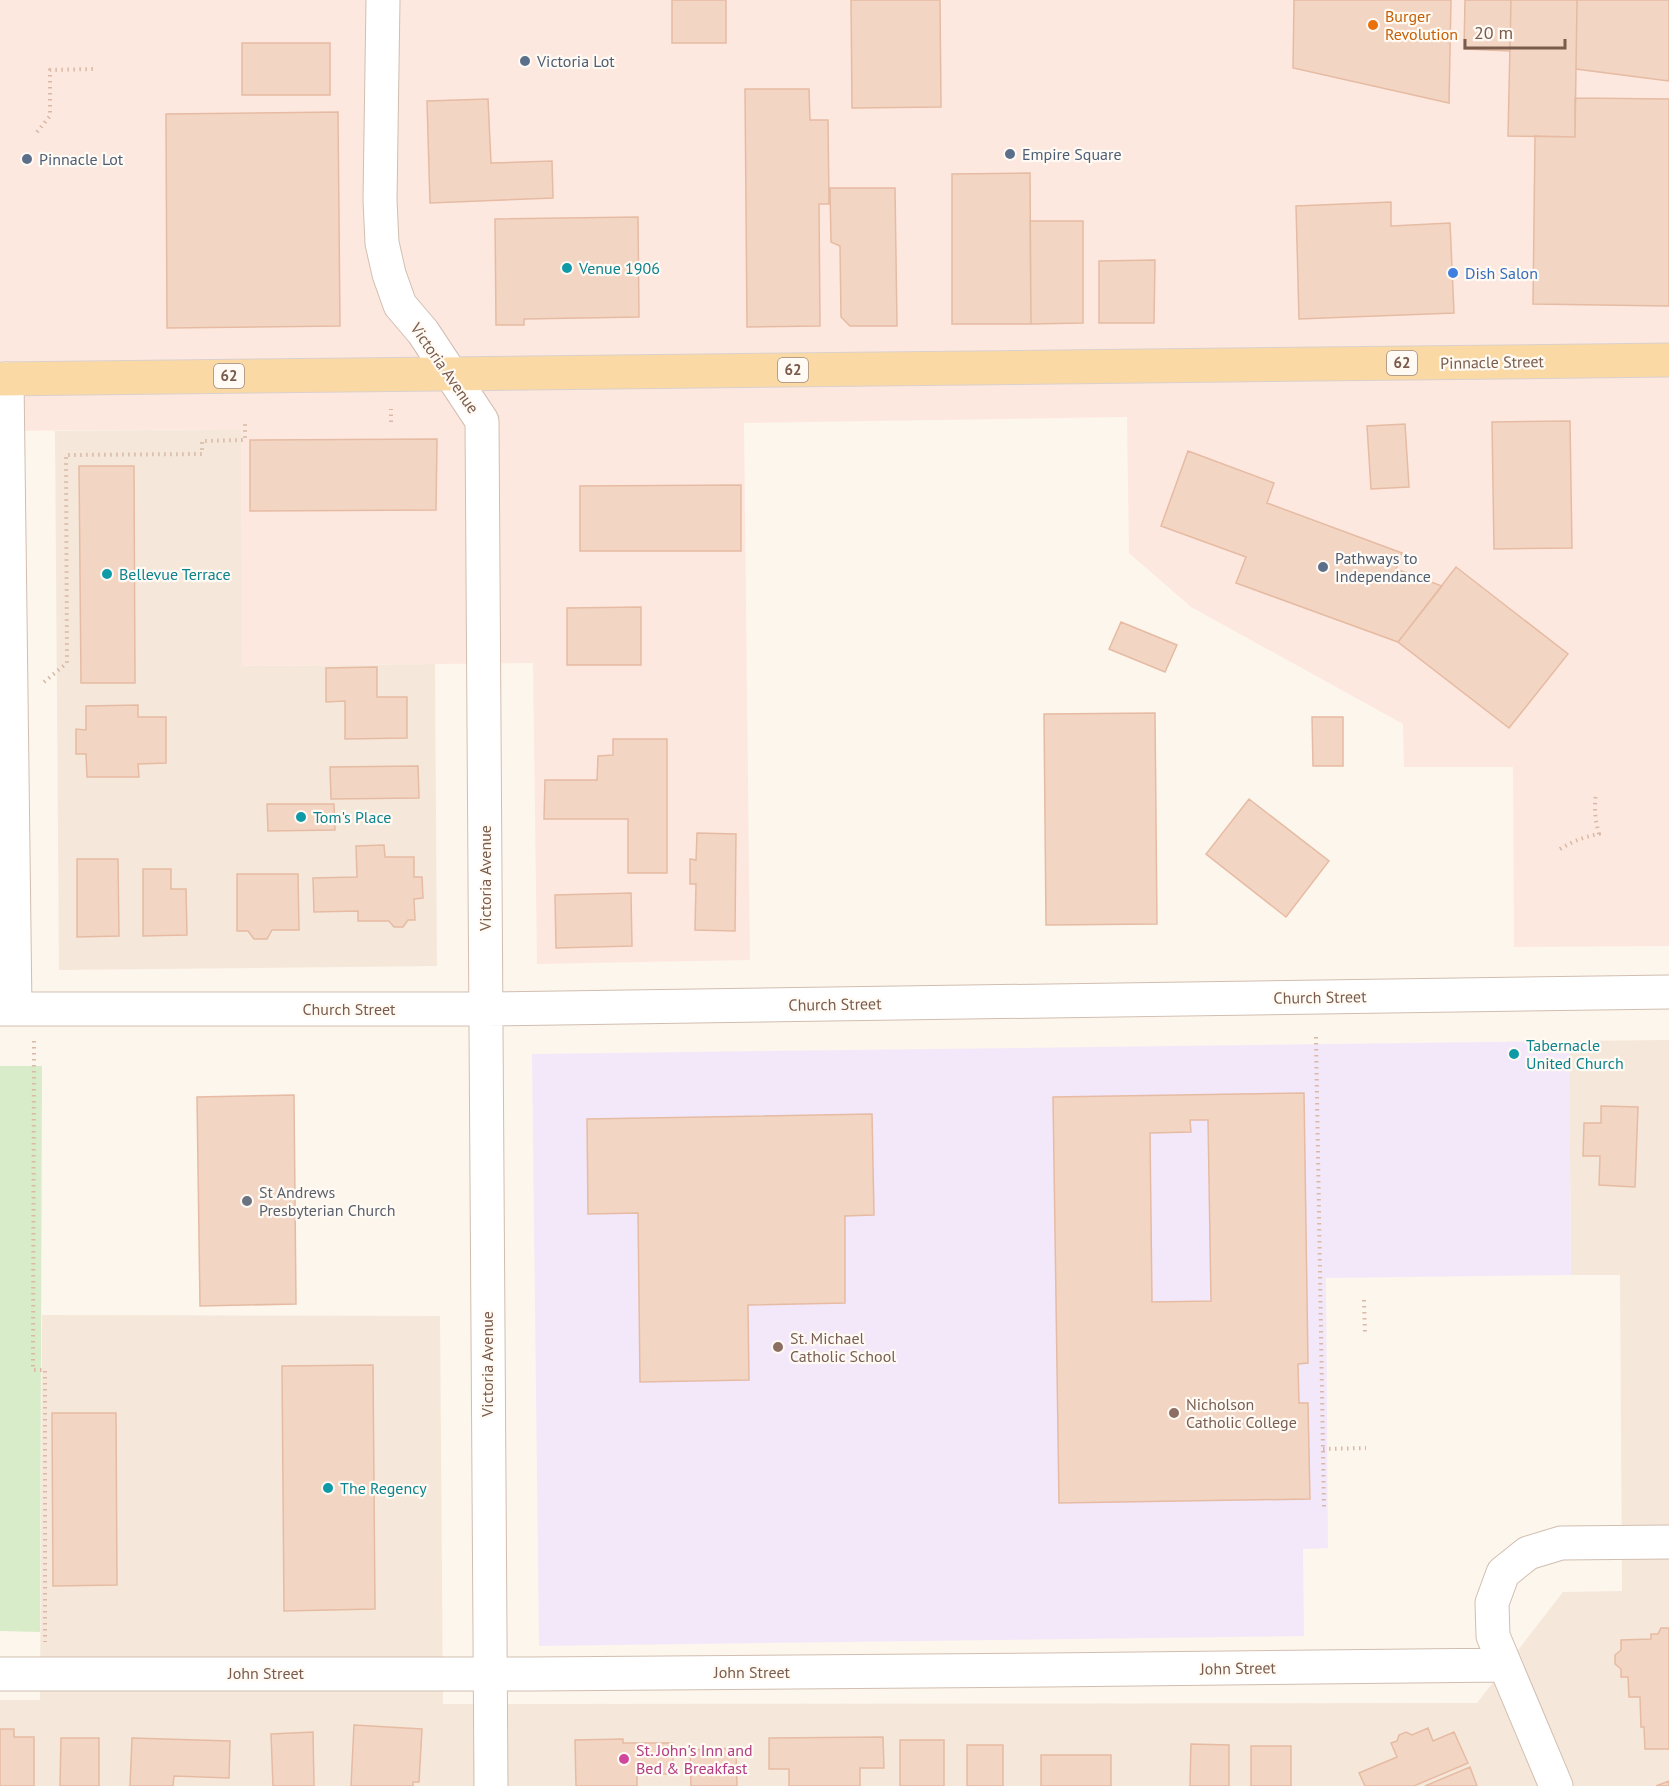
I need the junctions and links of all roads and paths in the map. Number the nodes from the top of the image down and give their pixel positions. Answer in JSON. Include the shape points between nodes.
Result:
{"nodes":[{"id":1,"x":383,"y":0,"type":"edge"},
{"id":2,"x":95,"y":69,"type":"dead end"},
{"id":3,"x":37,"y":132,"type":"dead end"},
{"id":4,"x":1669,"y":360,"type":"edge"},
{"id":5,"x":451,"y":374,"type":"junction"},
{"id":6,"x":3,"y":379,"type":"edge"},
{"id":7,"x":391,"y":409,"type":"dead end"},
{"id":8,"x":391,"y":422,"type":"dead end"},
{"id":9,"x":245,"y":424,"type":"dead end"},
{"id":10,"x":42,"y":684,"type":"dead end"},
{"id":11,"x":1596,"y":793,"type":"dead end"},
{"id":12,"x":1560,"y":849,"type":"dead end"},
{"id":13,"x":1669,"y":992,"type":"edge"},
{"id":14,"x":8,"y":1009,"type":"edge"},
{"id":15,"x":485,"y":1009,"type":"junction"},
{"id":16,"x":34,"y":1037,"type":"dead end"},
{"id":17,"x":1316,"y":1037,"type":"dead end"},
{"id":18,"x":1364,"y":1300,"type":"dead end"},
{"id":19,"x":1365,"y":1335,"type":"dead end"},
{"id":20,"x":1366,"y":1448,"type":"dead end"},
{"id":21,"x":1323,"y":1449,"type":"junction"},
{"id":22,"x":1324,"y":1510,"type":"dead end"},
{"id":23,"x":1669,"y":1542,"type":"edge"},
{"id":24,"x":45,"y":1647,"type":"dead end"},
{"id":25,"x":1505,"y":1665,"type":"junction"},
{"id":26,"x":490,"y":1673,"type":"junction"},
{"id":27,"x":0,"y":1674,"type":"edge"},
{"id":28,"x":491,"y":1786,"type":"edge"},
{"id":29,"x":1556,"y":1786,"type":"edge"}],
"edges":[{"from":1,"to":5,"type":"street","name":"Victoria Avenue","via":[[382,243],[398,302]]},
{"from":2,"to":3,"type":"path","via":[[50,70],[50,116]]},
{"from":4,"to":5,"type":"main road","name":"Pinnacle Street","number":"62"},
{"from":5,"to":6,"type":"main road","number":"62"},
{"from":5,"to":15,"type":"street","name":"Victoria Avenue","via":[[482,421]]},
{"from":6,"to":14,"type":"street"},
{"from":7,"to":8,"type":"path"},
{"from":9,"to":10,"type":"path","via":[[245,440],[202,441],[202,454],[66,455],[67,663]]},
{"from":11,"to":12,"type":"path","via":[[1594,808],[1599,834]]},
{"from":13,"to":15,"type":"street","name":"Church Street"},
{"from":14,"to":15,"type":"street","name":"Church Street"},
{"from":15,"to":26,"type":"street","name":"Victoria Avenue"},
{"from":16,"to":24,"type":"path","via":[[33,1370],[45,1370]]},
{"from":17,"to":21,"type":"path"},
{"from":18,"to":19,"type":"path"},
{"from":20,"to":21,"type":"path"},
{"from":21,"to":22,"type":"path"},
{"from":23,"to":25,"type":"street","via":[[1561,1543],[1528,1553],[1503,1573],[1492,1603],[1493,1636]]},
{"from":25,"to":26,"type":"street","name":"John Street"},
{"from":25,"to":29,"type":"street"},
{"from":26,"to":27,"type":"street","name":"John Street"},
{"from":26,"to":28,"type":"street","name":"Victoria Avenue"}]}
